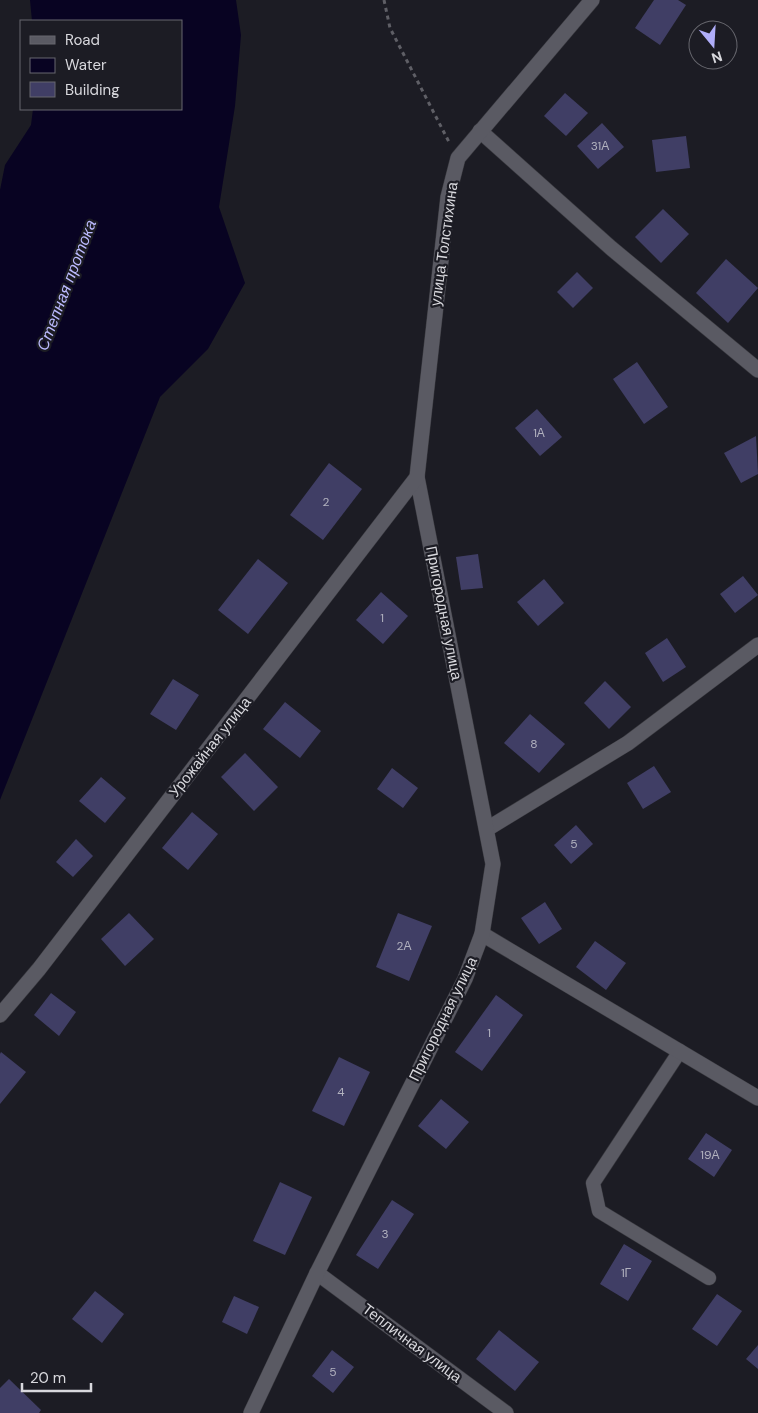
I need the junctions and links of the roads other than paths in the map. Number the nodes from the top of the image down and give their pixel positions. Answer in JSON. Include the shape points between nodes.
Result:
{"nodes":[{"id":1,"x":592,"y":0,"type":"edge"},
{"id":2,"x":480,"y":131,"type":"junction"},
{"id":3,"x":758,"y":370,"type":"edge"},
{"id":4,"x":417,"y":477,"type":"junction"},
{"id":5,"x":758,"y":645,"type":"edge"},
{"id":6,"x":487,"y":828,"type":"junction"},
{"id":7,"x":482,"y":934,"type":"junction"},
{"id":8,"x":0,"y":1014,"type":"edge"},
{"id":9,"x":680,"y":1051,"type":"junction"},
{"id":10,"x":758,"y":1098,"type":"edge"},
{"id":11,"x":317,"y":1273,"type":"junction"},
{"id":12,"x":709,"y":1278,"type":"dead end"},
{"id":13,"x":251,"y":1413,"type":"edge"},
{"id":14,"x":506,"y":1413,"type":"edge"}],
"edges":[{"from":1,"to":2,"type":"street","name":"улица Толстихина"},
{"from":2,"to":3,"type":"street","via":[[611,248]]},
{"from":2,"to":4,"type":"street","name":"улица Толстихина","via":[[458,158],[448,197]]},
{"from":4,"to":6,"type":"street","name":"Пригородная улица"},
{"from":4,"to":8,"type":"street","name":"Урожайная улица"},
{"from":5,"to":6,"type":"street","via":[[628,744]]},
{"from":6,"to":7,"type":"street","name":"Пригородная улица","via":[[493,864]]},
{"from":7,"to":9,"type":"street"},
{"from":7,"to":11,"type":"street","name":"Пригородная улица","via":[[465,979]]},
{"from":9,"to":10,"type":"street"},
{"from":9,"to":12,"type":"lane","via":[[593,1183],[600,1211]]},
{"from":11,"to":13,"type":"street","name":"Пригородная улица"},
{"from":11,"to":14,"type":"street","name":"Тепличная улица"}]}
